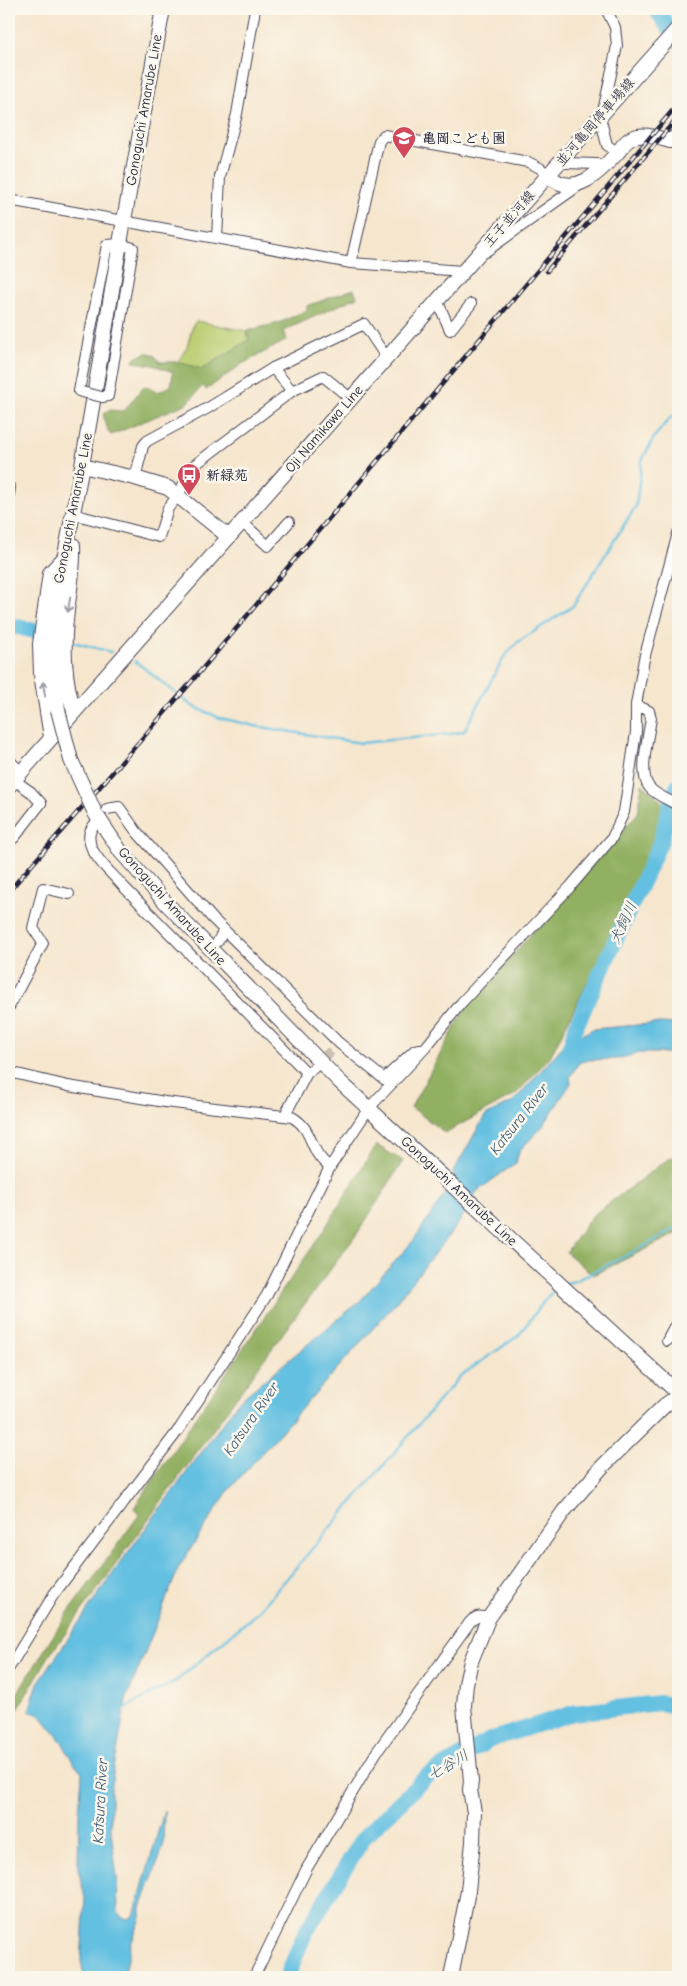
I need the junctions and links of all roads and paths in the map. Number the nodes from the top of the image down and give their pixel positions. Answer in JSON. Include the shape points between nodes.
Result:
{"nodes":[{"id":1,"x":163,"y":9,"type":"edge"},
{"id":2,"x":255,"y":9,"type":"edge"},
{"id":3,"x":606,"y":9,"type":"edge"},
{"id":4,"x":678,"y":28,"type":"edge"},
{"id":5,"x":678,"y":135,"type":"edge"},
{"id":6,"x":618,"y":153,"type":"junction"},
{"id":7,"x":566,"y":163,"type":"dead end"},
{"id":8,"x":604,"y":167,"type":"junction"},
{"id":9,"x":548,"y":175,"type":"junction"},
{"id":10,"x":583,"y":182,"type":"junction"},
{"id":11,"x":9,"y":200,"type":"edge"},
{"id":12,"x":124,"y":220,"type":"junction"},
{"id":13,"x":217,"y":238,"type":"junction"},
{"id":14,"x":120,"y":244,"type":"junction"},
{"id":15,"x":351,"y":263,"type":"junction"},
{"id":16,"x":467,"y":267,"type":"junction"},
{"id":17,"x":437,"y":300,"type":"junction"},
{"id":18,"x":471,"y":304,"type":"dead end"},
{"id":19,"x":386,"y":357,"type":"junction"},
{"id":20,"x":273,"y":368,"type":"junction"},
{"id":21,"x":292,"y":391,"type":"junction"},
{"id":22,"x":350,"y":398,"type":"junction"},
{"id":23,"x":82,"y":466,"type":"junction"},
{"id":24,"x":134,"y":478,"type":"junction"},
{"id":25,"x":178,"y":496,"type":"junction"},
{"id":26,"x":72,"y":518,"type":"junction"},
{"id":27,"x":242,"y":522,"type":"junction"},
{"id":28,"x":289,"y":522,"type":"dead end"},
{"id":29,"x":678,"y":533,"type":"edge"},
{"id":30,"x":229,"y":537,"type":"junction"},
{"id":31,"x":64,"y":558,"type":"junction"},
{"id":32,"x":636,"y":705,"type":"junction"},
{"id":33,"x":74,"y":711,"type":"junction"},
{"id":34,"x":51,"y":738,"type":"junction"},
{"id":35,"x":9,"y":760,"type":"edge"},
{"id":36,"x":15,"y":779,"type":"edge"},
{"id":37,"x":678,"y":805,"type":"edge"},
{"id":38,"x":99,"y":815,"type":"junction"},
{"id":39,"x":14,"y":838,"type":"dead end"},
{"id":40,"x":69,"y":894,"type":"dead end"},
{"id":41,"x":224,"y":930,"type":"junction"},
{"id":42,"x":218,"y":941,"type":"dead end"},
{"id":43,"x":211,"y":958,"type":"dead end"},
{"id":44,"x":206,"y":970,"type":"junction"},
{"id":45,"x":9,"y":1007,"type":"edge"},
{"id":46,"x":339,"y":1043,"type":"junction"},
{"id":47,"x":426,"y":1048,"type":"junction"},
{"id":48,"x":331,"y":1050,"type":"tunnel mouth"},
{"id":49,"x":9,"y":1072,"type":"edge"},
{"id":50,"x":370,"y":1108,"type":"junction"},
{"id":51,"x":285,"y":1115,"type":"junction"},
{"id":52,"x":330,"y":1167,"type":"junction"},
{"id":53,"x":678,"y":1320,"type":"edge"},
{"id":54,"x":667,"y":1341,"type":"dead end"},
{"id":55,"x":678,"y":1394,"type":"edge"},
{"id":56,"x":488,"y":1619,"type":"junction"},
{"id":57,"x":9,"y":1668,"type":"edge"},
{"id":58,"x":254,"y":1977,"type":"edge"},
{"id":59,"x":451,"y":1977,"type":"edge"}],
"edges":[{"from":1,"to":12,"type":"main road","name":"Gonoguchi Amarube Line"},
{"from":2,"to":13,"type":"street","via":[[237,114],[220,177]]},
{"from":3,"to":6,"type":"street","via":[[615,27],[617,46],[601,121],[607,145]]},
{"from":4,"to":9,"type":"main road","name":"並河亀岡停車場線"},
{"from":5,"to":6,"type":"main road","name":"Oji Namikawa Line","via":[[670,141],[639,136],[630,138]]},
{"from":6,"to":8,"type":"main road","name":"Oji Namikawa Line"},
{"from":7,"to":8,"type":"street"},
{"from":8,"to":10,"type":"main road","name":"Oji Namikawa Line"},
{"from":9,"to":10,"type":"main road","via":[[562,185]]},
{"from":9,"to":15,"type":"street","via":[[528,162],[384,135],[379,141]]},
{"from":9,"to":16,"type":"main road","name":"王子並河線"},
{"from":10,"to":16,"type":"street","name":"Oji Namikawa Line"},
{"from":11,"to":12,"type":"street"},
{"from":12,"to":13,"type":"street"},
{"from":12,"to":14,"type":"main road","name":"Gonoguchi Amarube Line"},
{"from":13,"to":15,"type":"street"},
{"from":14,"to":14,"type":"street","bridge":true,"via":[[133,248],[108,396],[102,397],[79,390],[107,245]]},
{"from":14,"to":23,"type":"main road","name":"Gonoguchi Amarube Line"},
{"from":15,"to":16,"type":"street"},
{"from":16,"to":17,"type":"main road","name":"Oji Namikawa Line"},
{"from":17,"to":18,"type":"street","via":[[450,330]]},
{"from":17,"to":19,"type":"main road","name":"Oji Namikawa Line"},
{"from":19,"to":20,"type":"street","via":[[364,324]]},
{"from":19,"to":22,"type":"main road","name":"Oji Namikawa Line"},
{"from":20,"to":21,"type":"street"},
{"from":20,"to":24,"type":"street","via":[[147,441]]},
{"from":21,"to":22,"type":"street","via":[[323,376]]},
{"from":21,"to":25,"type":"street","via":[[192,467]]},
{"from":22,"to":27,"type":"main road","name":"Oji Namikawa Line"},
{"from":23,"to":24,"type":"main road"},
{"from":23,"to":26,"type":"main road","name":"Gonoguchi Amarube Line"},
{"from":24,"to":25,"type":"main road","via":[[168,488]]},
{"from":25,"to":26,"type":"street","via":[[168,508],[159,537]]},
{"from":25,"to":30,"type":"main road"},
{"from":26,"to":31,"type":"main road","name":"Gonoguchi Amarube Line"},
{"from":26,"to":33,"type":"main road","one_way":true,"via":[[74,567],[67,612],[66,661],[68,693]]},
{"from":27,"to":28,"type":"street","via":[[268,546]]},
{"from":27,"to":30,"type":"main road","name":"Oji Namikawa Line"},
{"from":29,"to":32,"type":"street","via":[[644,659]]},
{"from":30,"to":33,"type":"main road","name":"Oji Namikawa Line"},
{"from":34,"to":31,"type":"main road","one_way":true,"via":[[40,644],[50,573]]},
{"from":31,"to":38,"type":"main road","name":"Gonoguchi Amarube Line","bridge":true,"via":[[52,623],[58,710],[72,760]]},
{"from":32,"to":37,"type":"street","via":[[649,711],[651,718],[643,771],[650,788]]},
{"from":32,"to":47,"type":"street","via":[[636,732],[624,812],[612,838],[462,1002]]},
{"from":33,"to":34,"type":"main road","name":"Oji Namikawa Line"},
{"from":34,"to":36,"type":"main road","name":"Oji Namikawa Line"},
{"from":35,"to":36,"type":"street"},
{"from":36,"to":39,"type":"street","via":[[41,803]]},
{"from":38,"to":41,"type":"street","via":[[119,807],[136,831]]},
{"from":38,"to":44,"type":"street","via":[[89,830],[88,842],[100,859]]},
{"from":38,"to":50,"type":"main road","name":"Gonoguchi Amarube Line","via":[[121,852],[166,903],[339,1081]]},
{"from":40,"to":45,"type":"street","via":[[43,888],[33,928],[43,943]]},
{"from":41,"to":42,"type":"street"},
{"from":41,"to":46,"type":"street"},
{"from":43,"to":44,"type":"street"},
{"from":44,"to":51,"type":"street","via":[[311,1070]]},
{"from":46,"to":47,"type":"street","via":[[384,1079],[415,1050]]},
{"from":46,"to":48,"type":"street"},
{"from":47,"to":50,"type":"street"},
{"from":49,"to":51,"type":"street","via":[[68,1086],[165,1102]]},
{"from":50,"to":52,"type":"street"},
{"from":50,"to":55,"type":"main road","name":"Gonoguchi Amarube Line"},
{"from":51,"to":52,"type":"street","via":[[299,1121],[308,1133],[314,1152]]},
{"from":52,"to":57,"type":"street","via":[[267,1296],[180,1428],[54,1594]]},
{"from":53,"to":54,"type":"street"},
{"from":55,"to":56,"type":"main road","via":[[602,1467],[564,1511]]},
{"from":56,"to":58,"type":"street","via":[[476,1616],[470,1622],[376,1753],[307,1868]]},
{"from":56,"to":59,"type":"main road","via":[[471,1661],[466,1684],[464,1706],[474,1812],[468,1891]]}]}
